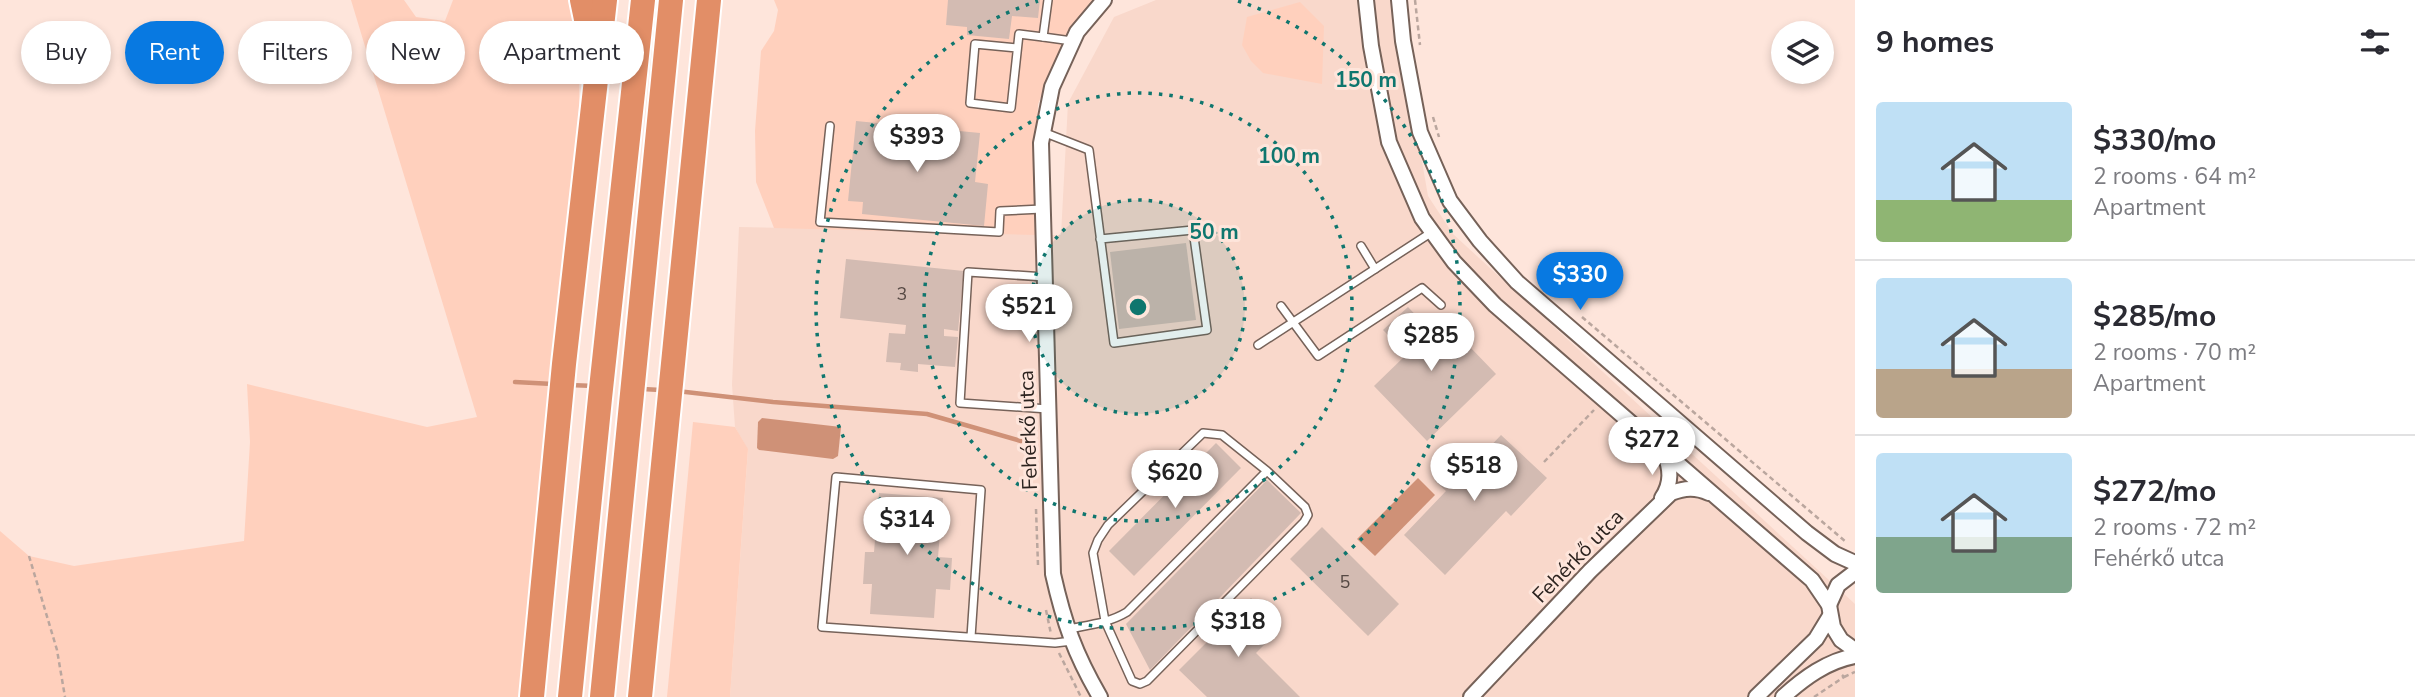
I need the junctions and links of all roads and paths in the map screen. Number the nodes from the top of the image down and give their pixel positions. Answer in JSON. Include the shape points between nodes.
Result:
{"nodes":[{"id":1,"x":582,"y":0,"type":"edge"},
{"id":2,"x":605,"y":0,"type":"edge"},
{"id":3,"x":643,"y":0,"type":"edge"},
{"id":4,"x":671,"y":0,"type":"edge"},
{"id":5,"x":709,"y":0,"type":"edge"},
{"id":6,"x":1048,"y":0,"type":"edge"},
{"id":7,"x":1104,"y":0,"type":"edge"},
{"id":8,"x":1366,"y":0,"type":"edge"},
{"id":9,"x":1399,"y":0,"type":"edge"},
{"id":10,"x":1415,"y":0,"type":"edge"},
{"id":11,"x":1043,"y":37,"type":"junction"},
{"id":12,"x":1073,"y":41,"type":"junction"},
{"id":13,"x":1017,"y":48,"type":"junction"},
{"id":14,"x":1420,"y":51,"type":"dead end"},
{"id":15,"x":591,"y":110,"type":"junction"},
{"id":16,"x":1431,"y":113,"type":"dead end"},
{"id":17,"x":830,"y":126,"type":"dead end"},
{"id":18,"x":1043,"y":132,"type":"junction"},
{"id":19,"x":1442,"y":147,"type":"dead end"},
{"id":20,"x":1043,"y":209,"type":"junction"},
{"id":21,"x":1432,"y":232,"type":"junction"},
{"id":22,"x":1100,"y":239,"type":"junction"},
{"id":23,"x":1361,"y":246,"type":"dead end"},
{"id":24,"x":1375,"y":269,"type":"junction"},
{"id":25,"x":1045,"y":277,"type":"junction"},
{"id":26,"x":1441,"y":305,"type":"dead end"},
{"id":27,"x":1281,"y":306,"type":"dead end"},
{"id":28,"x":1574,"y":311,"type":"dead end"},
{"id":29,"x":1293,"y":323,"type":"junction"},
{"id":30,"x":1258,"y":345,"type":"dead end"},
{"id":31,"x":1048,"y":408,"type":"junction"},
{"id":32,"x":1594,"y":410,"type":"dead end"},
{"id":33,"x":1664,"y":450,"type":"junction"},
{"id":34,"x":1544,"y":462,"type":"dead end"},
{"id":35,"x":1267,"y":471,"type":"junction"},
{"id":36,"x":1713,"y":494,"type":"junction"},
{"id":37,"x":1657,"y":505,"type":"junction"},
{"id":38,"x":1847,"y":543,"type":"dead end"},
{"id":39,"x":29,"y":556,"type":"dead end"},
{"id":40,"x":1855,"y":563,"type":"edge"},
{"id":41,"x":1855,"y":572,"type":"edge"},
{"id":42,"x":1829,"y":610,"type":"junction"},
{"id":43,"x":1105,"y":621,"type":"junction"},
{"id":44,"x":1070,"y":636,"type":"junction"},
{"id":45,"x":971,"y":637,"type":"junction"},
{"id":46,"x":1855,"y":650,"type":"edge"},
{"id":47,"x":1855,"y":656,"type":"edge"},
{"id":48,"x":1855,"y":672,"type":"edge"},
{"id":49,"x":1844,"y":677,"type":"dead end"},
{"id":50,"x":65,"y":697,"type":"edge"},
{"id":51,"x":531,"y":697,"type":"edge"},
{"id":52,"x":570,"y":697,"type":"edge"},
{"id":53,"x":602,"y":697,"type":"edge"},
{"id":54,"x":640,"y":697,"type":"edge"},
{"id":55,"x":1100,"y":697,"type":"edge"},
{"id":56,"x":1471,"y":697,"type":"edge"},
{"id":57,"x":1756,"y":697,"type":"edge"},
{"id":58,"x":1783,"y":697,"type":"edge"}],
"edges":[{"from":1,"to":15,"type":"highway"},
{"from":2,"to":15,"type":"highway"},
{"from":3,"to":52,"type":"highway"},
{"from":4,"to":53,"type":"highway"},
{"from":5,"to":54,"type":"highway"},
{"from":6,"to":11,"type":"lane"},
{"from":7,"to":12,"type":"street","name":"Fehérkő utca"},
{"from":8,"to":21,"type":"street","via":[[1388,142]]},
{"from":9,"to":40,"type":"street","via":[[1420,132],[1450,201],[1480,241],[1517,282],[1807,533]]},
{"from":10,"to":14,"type":"path"},
{"from":11,"to":12,"type":"lane"},
{"from":11,"to":13,"type":"lane","via":[[1018,34]]},
{"from":12,"to":18,"type":"street","name":"Fehérkő utca","via":[[1052,87]]},
{"from":13,"to":13,"type":"lane","via":[[1011,108],[970,103],[975,44]]},
{"from":15,"to":51,"type":"highway"},
{"from":16,"to":19,"type":"path"},
{"from":17,"to":20,"type":"lane","via":[[820,222],[999,232],[1000,211]]},
{"from":18,"to":20,"type":"street","name":"Fehérkő utca"},
{"from":18,"to":22,"type":"lane","via":[[1088,150]]},
{"from":20,"to":25,"type":"street","name":"Fehérkő utca"},
{"from":21,"to":24,"type":"lane"},
{"from":21,"to":33,"type":"street","via":[[1495,305]]},
{"from":22,"to":22,"type":"lane","via":[[1114,343],[1207,330],[1193,230]]},
{"from":23,"to":24,"type":"lane"},
{"from":24,"to":29,"type":"lane"},
{"from":25,"to":31,"type":"street","name":"Fehérkő utca"},
{"from":25,"to":31,"type":"lane","via":[[968,272],[960,403]]},
{"from":26,"to":29,"type":"lane","via":[[1422,288],[1318,356]]},
{"from":27,"to":29,"type":"lane"},
{"from":28,"to":38,"type":"path"},
{"from":29,"to":30,"type":"lane"},
{"from":31,"to":44,"type":"street","name":"Fehérkő utca","via":[[1053,574]]},
{"from":32,"to":34,"type":"path"},
{"from":33,"to":36,"type":"street"},
{"from":33,"to":37,"type":"street","via":[[1670,478]]},
{"from":35,"to":43,"type":"lane","via":[[1127,612]]},
{"from":35,"to":43,"type":"lane","via":[[1223,435],[1203,433],[1098,540],[1093,553]]},
{"from":35,"to":43,"type":"lane","via":[[1308,515],[1147,681],[1132,681]]},
{"from":36,"to":37,"type":"street","via":[[1684,489]]},
{"from":36,"to":42,"type":"street","via":[[1812,580]]},
{"from":37,"to":56,"type":"street","name":"Fehérkő utca"},
{"from":39,"to":50,"type":"path","via":[[57,650]]},
{"from":41,"to":42,"type":"street","via":[[1838,585]]},
{"from":42,"to":46,"type":"street","via":[[1841,640]]},
{"from":42,"to":57,"type":"street","via":[[1816,639]]},
{"from":43,"to":44,"type":"lane"},
{"from":44,"to":45,"type":"lane","via":[[1055,643]]},
{"from":44,"to":55,"type":"street","name":"Fehérkő utca"},
{"from":45,"to":45,"type":"lane","via":[[822,627],[836,477],[981,490]]},
{"from":47,"to":58,"type":"street","via":[[1835,660]]},
{"from":48,"to":49,"type":"path"}]}
